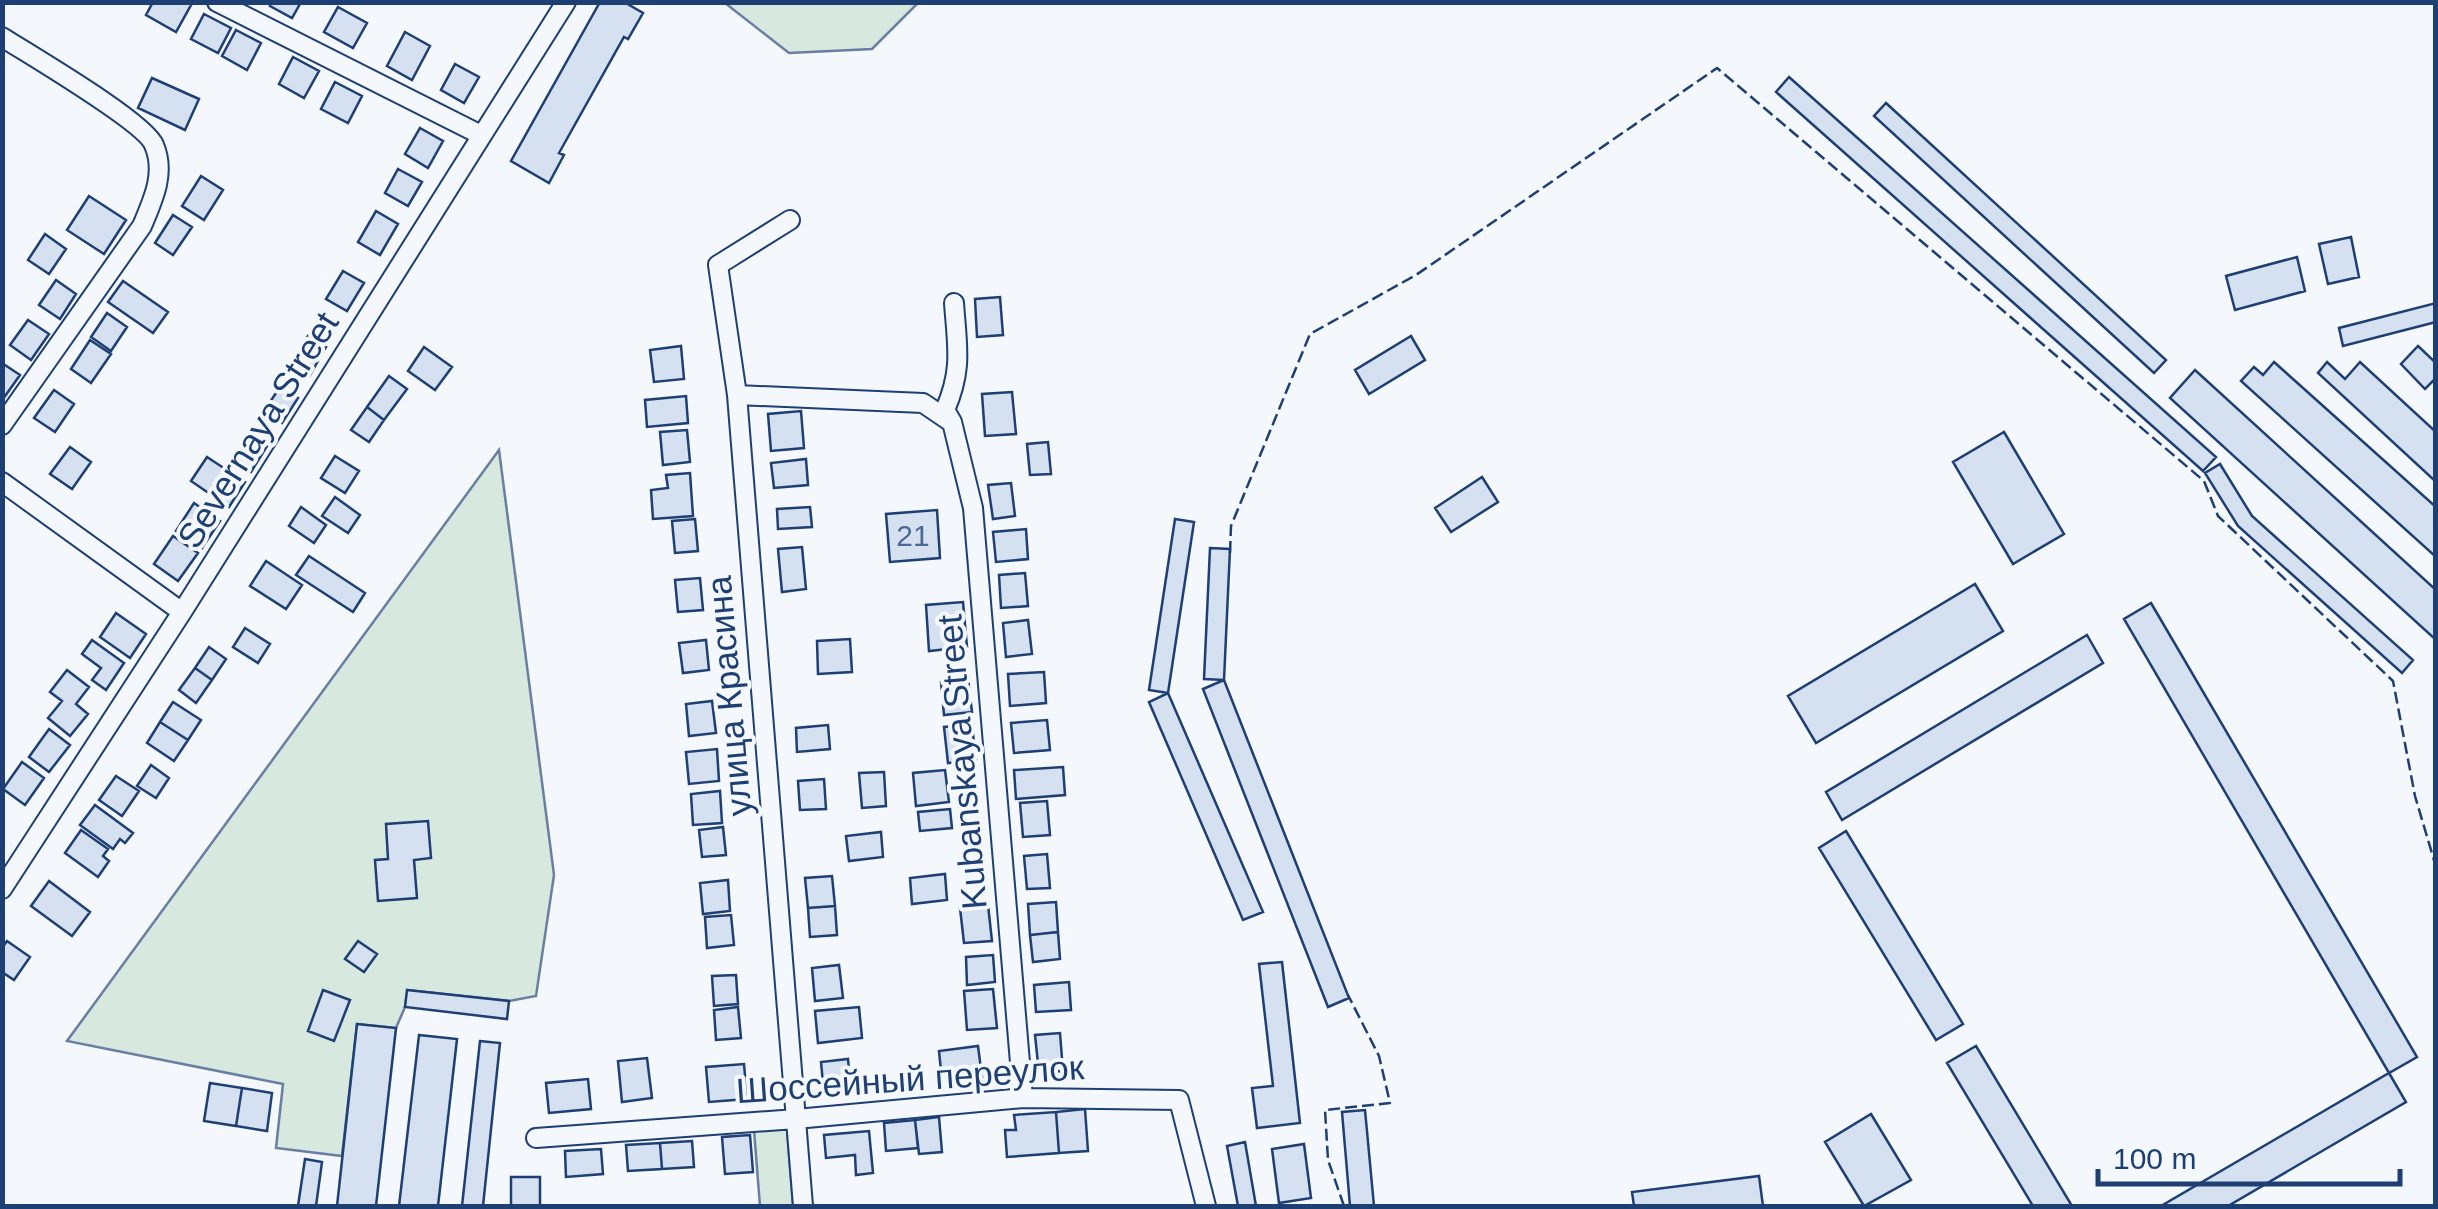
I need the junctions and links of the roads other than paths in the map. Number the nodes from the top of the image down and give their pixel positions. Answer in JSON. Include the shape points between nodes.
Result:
{"nodes":[{"id":1,"x":217,"y":2,"type":"edge"},
{"id":2,"x":566,"y":2,"type":"edge"},
{"id":3,"x":2,"y":38,"type":"edge"},
{"id":4,"x":481,"y":136,"type":"junction"},
{"id":5,"x":790,"y":220,"type":"dead end"},
{"id":6,"x":954,"y":303,"type":"dead end"},
{"id":7,"x":737,"y":395,"type":"junction"},
{"id":8,"x":952,"y":422,"type":"junction"},
{"id":9,"x":2,"y":425,"type":"edge"},
{"id":10,"x":2,"y":482,"type":"edge"},
{"id":11,"x":182,"y":612,"type":"junction"},
{"id":12,"x":2,"y":889,"type":"edge"},
{"id":13,"x":1023,"y":1098,"type":"junction"},
{"id":14,"x":796,"y":1118,"type":"junction"},
{"id":15,"x":536,"y":1138,"type":"dead end"},
{"id":16,"x":803,"y":1206,"type":"edge"},
{"id":17,"x":1206,"y":1206,"type":"edge"}],
"edges":[{"from":1,"to":4,"type":"street"},
{"from":2,"to":4,"type":"street","name":"Severnaya Street"},
{"from":3,"to":9,"type":"street","via":[[133,122],[153,140],[160,162],[157,193],[142,226]]},
{"from":4,"to":11,"type":"street","name":"Severnaya Street"},
{"from":5,"to":7,"type":"street","name":"улица Красина","via":[[718,265]]},
{"from":6,"to":8,"type":"street","name":"Kubanskaya Street","via":[[959,359],[945,410]]},
{"from":7,"to":8,"type":"street","via":[[923,404]]},
{"from":7,"to":14,"type":"street","name":"улица Красина"},
{"from":8,"to":13,"type":"street","name":"Kubanskaya Street","via":[[973,508]]},
{"from":10,"to":11,"type":"street"},
{"from":11,"to":12,"type":"street","name":"Severnaya Street"},
{"from":13,"to":14,"type":"street","name":"Шоссейный переулок"},
{"from":13,"to":17,"type":"street","name":"Шоссейный переулок","via":[[1178,1100]]},
{"from":14,"to":15,"type":"street","name":"Шоссейный переулок"},
{"from":14,"to":16,"type":"street","name":"улица Красина"}]}
